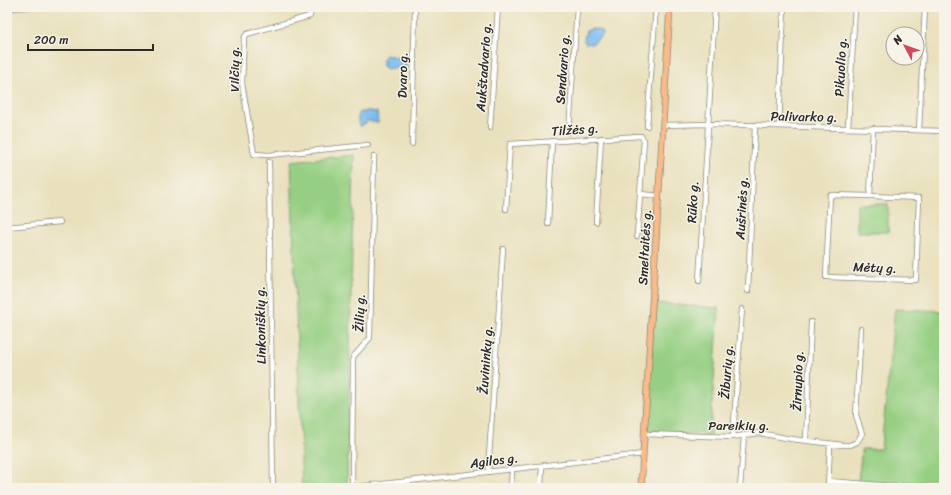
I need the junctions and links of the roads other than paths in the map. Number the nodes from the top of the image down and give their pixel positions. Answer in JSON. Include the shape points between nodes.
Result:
{"nodes":[{"id":1,"x":31,"y":7,"type":"edge"},
{"id":2,"x":311,"y":7,"type":"edge"},
{"id":3,"x":414,"y":7,"type":"edge"},
{"id":4,"x":498,"y":7,"type":"edge"},
{"id":5,"x":577,"y":7,"type":"edge"},
{"id":6,"x":656,"y":7,"type":"edge"},
{"id":7,"x":670,"y":7,"type":"edge"},
{"id":8,"x":715,"y":7,"type":"edge"},
{"id":9,"x":784,"y":7,"type":"edge"},
{"id":10,"x":855,"y":7,"type":"edge"},
{"id":11,"x":925,"y":7,"type":"edge"},
{"id":12,"x":7,"y":8,"type":"edge"},
{"id":13,"x":708,"y":124,"type":"junction"},
{"id":14,"x":663,"y":125,"type":"junction"},
{"id":15,"x":756,"y":125,"type":"junction"},
{"id":16,"x":647,"y":126,"type":"dead end"},
{"id":17,"x":779,"y":126,"type":"junction"},
{"id":18,"x":490,"y":128,"type":"dead end"},
{"id":19,"x":848,"y":128,"type":"junction"},
{"id":20,"x":873,"y":128,"type":"junction"},
{"id":21,"x":919,"y":130,"type":"junction"},
{"id":22,"x":944,"y":131,"type":"edge"},
{"id":23,"x":569,"y":132,"type":"dead end"},
{"id":24,"x":601,"y":138,"type":"junction"},
{"id":25,"x":552,"y":141,"type":"junction"},
{"id":26,"x":412,"y":144,"type":"dead end"},
{"id":27,"x":368,"y":145,"type":"dead end"},
{"id":28,"x":374,"y":156,"type":"dead end"},
{"id":29,"x":269,"y":162,"type":"dead end"},
{"id":30,"x":640,"y":194,"type":"junction"},
{"id":31,"x":659,"y":196,"type":"junction"},
{"id":32,"x":870,"y":196,"type":"junction"},
{"id":33,"x":506,"y":208,"type":"dead end"},
{"id":34,"x":60,"y":222,"type":"dead end"},
{"id":35,"x":596,"y":222,"type":"dead end"},
{"id":36,"x":548,"y":224,"type":"dead end"},
{"id":37,"x":7,"y":227,"type":"edge"},
{"id":38,"x":638,"y":236,"type":"dead end"},
{"id":39,"x":503,"y":249,"type":"dead end"},
{"id":40,"x":699,"y":281,"type":"dead end"},
{"id":41,"x":748,"y":291,"type":"dead end"},
{"id":42,"x":742,"y":309,"type":"dead end"},
{"id":43,"x":811,"y":322,"type":"dead end"},
{"id":44,"x":861,"y":329,"type":"dead end"},
{"id":45,"x":644,"y":434,"type":"junction"},
{"id":46,"x":744,"y":436,"type":"junction"},
{"id":47,"x":732,"y":437,"type":"junction"},
{"id":48,"x":806,"y":440,"type":"junction"},
{"id":49,"x":830,"y":445,"type":"junction"},
{"id":50,"x":643,"y":454,"type":"junction"},
{"id":51,"x":542,"y":466,"type":"junction"},
{"id":52,"x":512,"y":470,"type":"junction"},
{"id":53,"x":488,"y":472,"type":"junction"},
{"id":54,"x":828,"y":481,"type":"junction"},
{"id":55,"x":944,"y":486,"type":"edge"},
{"id":56,"x":375,"y":487,"type":"edge"},
{"id":57,"x":273,"y":488,"type":"edge"},
{"id":58,"x":348,"y":488,"type":"edge"},
{"id":59,"x":352,"y":488,"type":"edge"},
{"id":60,"x":511,"y":488,"type":"edge"},
{"id":61,"x":541,"y":488,"type":"edge"},
{"id":62,"x":641,"y":488,"type":"edge"},
{"id":63,"x":740,"y":488,"type":"edge"},
{"id":64,"x":828,"y":488,"type":"edge"}],
"edges":[{"from":1,"to":12,"type":"street"},
{"from":2,"to":27,"type":"street","name":"Vilčių g.","via":[[310,16],[247,34],[244,38],[242,83],[254,154]]},
{"from":3,"to":26,"type":"street","name":"Dvaro g."},
{"from":4,"to":18,"type":"street","name":"Aukštadvario g."},
{"from":5,"to":23,"type":"street","name":"Sendvario g."},
{"from":6,"to":16,"type":"street"},
{"from":7,"to":14,"type":"main road","name":"Smeltaitės g."},
{"from":8,"to":13,"type":"street","name":"Rūko g."},
{"from":9,"to":17,"type":"street"},
{"from":10,"to":19,"type":"street","name":"Pikuolio g."},
{"from":11,"to":21,"type":"street"},
{"from":13,"to":14,"type":"street","name":"Palivarko g."},
{"from":13,"to":15,"type":"street","name":"Palivarko g."},
{"from":13,"to":40,"type":"street","name":"Rūko g."},
{"from":14,"to":31,"type":"main road","name":"Smeltaitės g."},
{"from":15,"to":17,"type":"street","name":"Palivarko g."},
{"from":15,"to":41,"type":"street","name":"Aušrinės g."},
{"from":17,"to":19,"type":"street","name":"Palivarko g."},
{"from":19,"to":20,"type":"street","name":"Palivarko g."},
{"from":20,"to":21,"type":"street","name":"Palivarko g."},
{"from":20,"to":32,"type":"street"},
{"from":21,"to":22,"type":"street","name":"Palivarko g."},
{"from":24,"to":25,"type":"street","name":"Tilžės g."},
{"from":24,"to":30,"type":"street","name":"Tilžės g.","via":[[641,136],[644,140]]},
{"from":24,"to":35,"type":"street"},
{"from":25,"to":33,"type":"street","name":"Tilžės g.","via":[[510,144]]},
{"from":25,"to":36,"type":"street"},
{"from":28,"to":59,"type":"street","name":"Žilių g.","via":[[370,338],[353,357]]},
{"from":29,"to":57,"type":"street","name":"Linkoniškių g."},
{"from":30,"to":31,"type":"street"},
{"from":30,"to":38,"type":"street"},
{"from":31,"to":45,"type":"main road","name":"Smeltaitės g."},
{"from":32,"to":32,"type":"street","name":"Mėtų g.","via":[[830,196],[826,277],[916,280],[919,198]]},
{"from":34,"to":37,"type":"street"},
{"from":39,"to":53,"type":"street","name":"Žuvininkų g."},
{"from":42,"to":47,"type":"street","name":"Žiburių g."},
{"from":43,"to":48,"type":"street","name":"Žirnupio g."},
{"from":44,"to":49,"type":"street","name":"Pareikių g.","via":[[856,415],[862,434],[857,442],[850,445]]},
{"from":45,"to":47,"type":"street","name":"Pareikių g."},
{"from":45,"to":50,"type":"main road","name":"Smeltaitės g."},
{"from":46,"to":47,"type":"street","name":"Pareikių g."},
{"from":46,"to":48,"type":"street","name":"Pareikių g.","via":[[759,433]]},
{"from":46,"to":63,"type":"street"},
{"from":48,"to":49,"type":"street","name":"Pareikių g."},
{"from":49,"to":54,"type":"street"},
{"from":50,"to":51,"type":"street","name":"Agilos g."},
{"from":50,"to":62,"type":"main road","name":"Smeltaitės g."},
{"from":51,"to":52,"type":"street","name":"Agilos g."},
{"from":51,"to":61,"type":"street"},
{"from":52,"to":53,"type":"street","name":"Agilos g."},
{"from":52,"to":60,"type":"street"},
{"from":53,"to":56,"type":"street","name":"Agilos g."},
{"from":54,"to":55,"type":"street"},
{"from":54,"to":64,"type":"street"},
{"from":56,"to":59,"type":"street","name":"Agilos g."},
{"from":58,"to":59,"type":"street","name":"Agilos g."}]}
